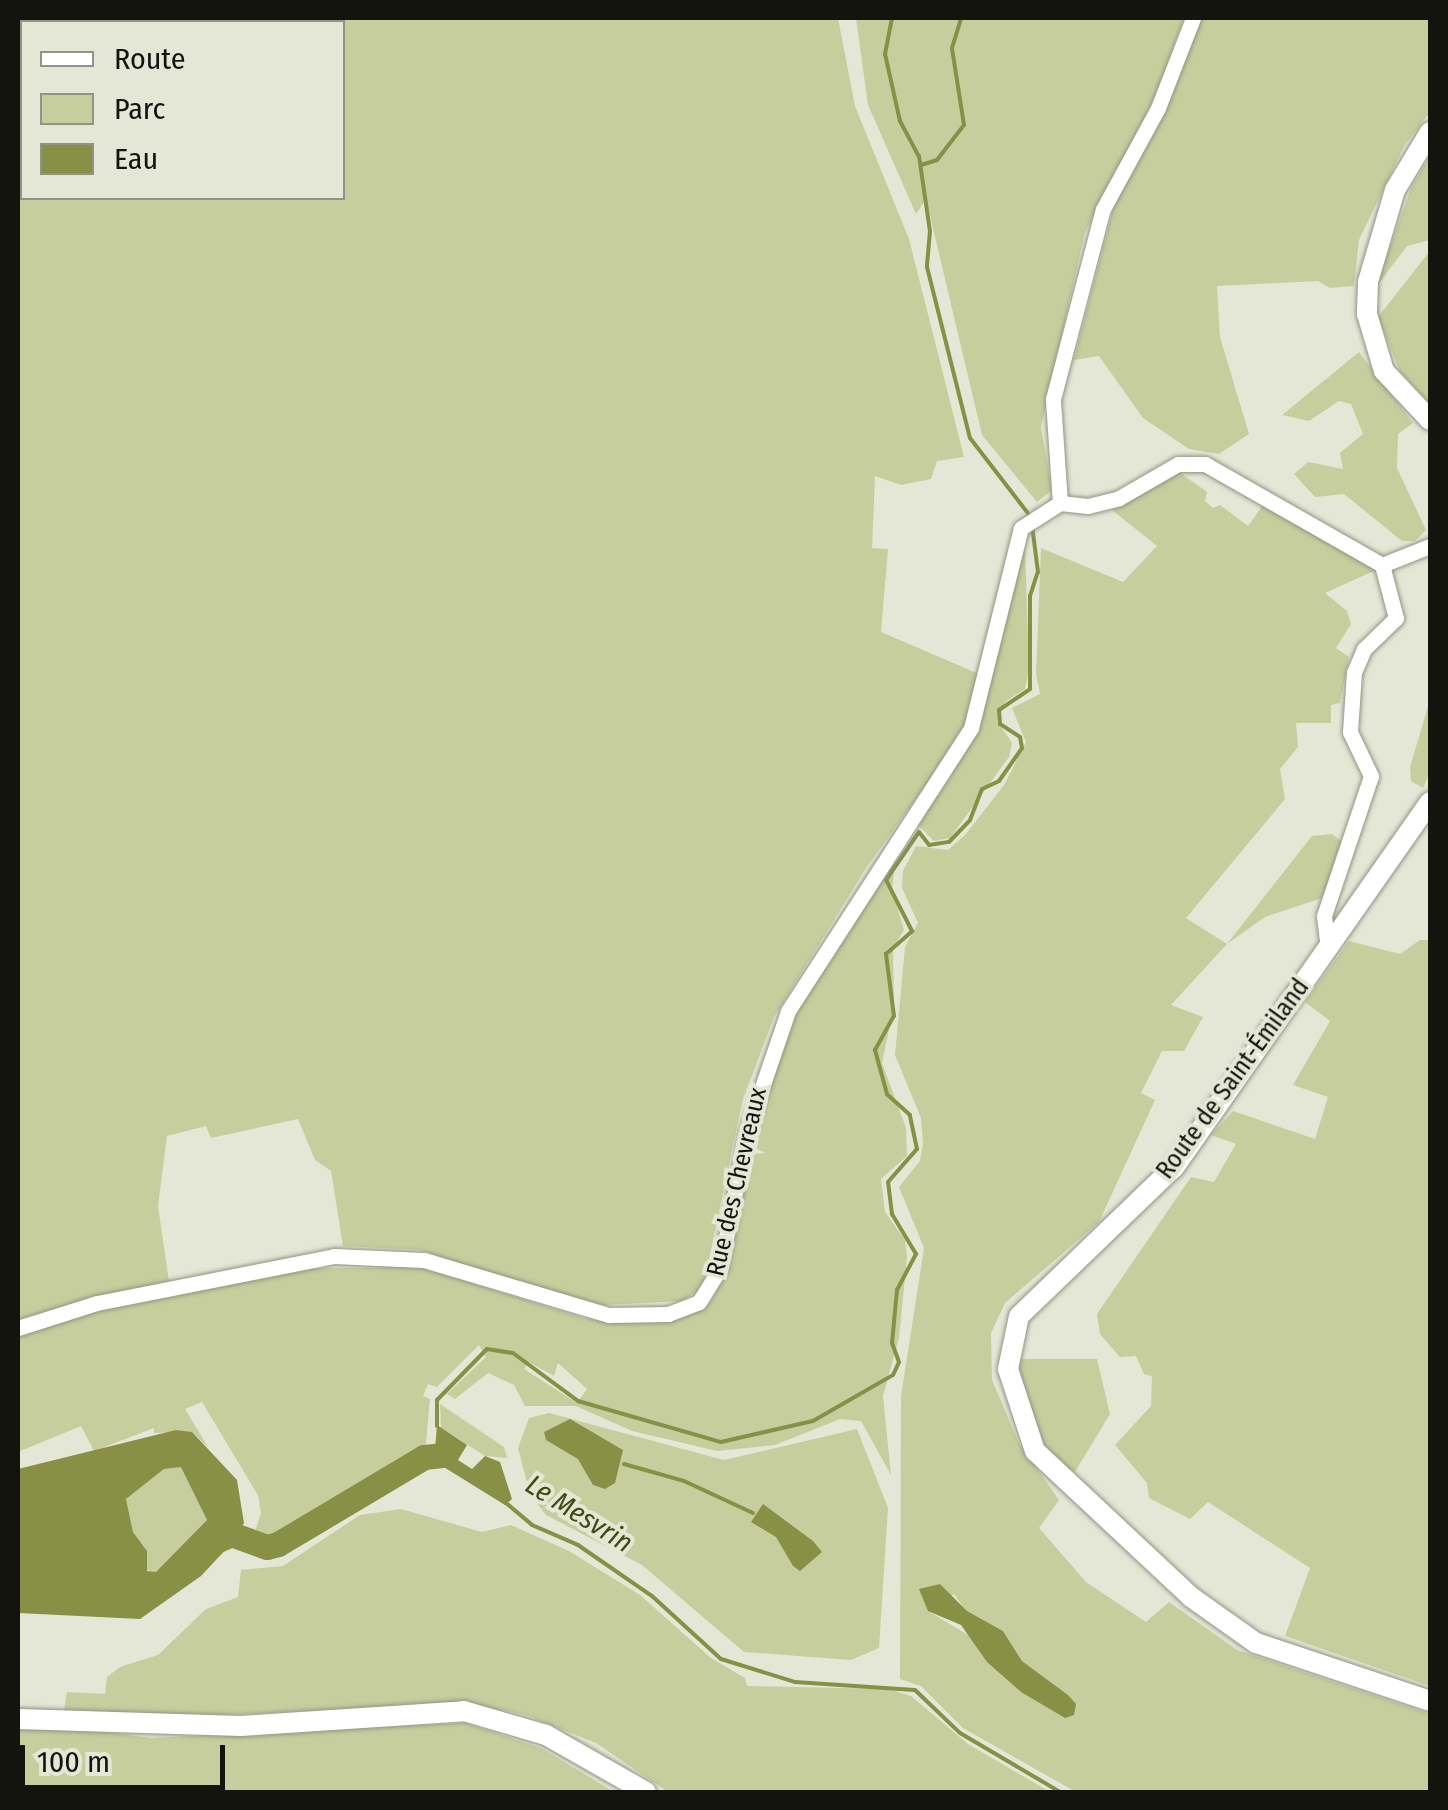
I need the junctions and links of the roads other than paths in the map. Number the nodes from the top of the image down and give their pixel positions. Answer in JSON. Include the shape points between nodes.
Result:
{"nodes":[{"id":1,"x":1193,"y":18,"type":"edge"},
{"id":2,"x":1430,"y":132,"type":"edge"},
{"id":3,"x":1430,"y":420,"type":"edge"},
{"id":4,"x":1060,"y":502,"type":"junction"},
{"id":5,"x":1430,"y":546,"type":"edge"},
{"id":6,"x":1382,"y":566,"type":"junction"},
{"id":7,"x":1430,"y":802,"type":"edge"},
{"id":8,"x":1328,"y":948,"type":"junction"},
{"id":9,"x":18,"y":1328,"type":"edge"},
{"id":10,"x":1430,"y":1701,"type":"edge"},
{"id":11,"x":18,"y":1719,"type":"edge"},
{"id":12,"x":646,"y":1792,"type":"edge"}],
"edges":[{"from":1,"to":4,"type":"street","via":[[1158,108],[1102,209],[1053,398]]},
{"from":2,"to":3,"type":"main road","via":[[1395,190],[1368,282],[1366,314],[1384,371]]},
{"from":4,"to":6,"type":"street","via":[[1104,502],[1178,464],[1205,464]]},
{"from":4,"to":9,"type":"street","name":"Rue des Chevreaux","via":[[1031,518],[1008,568],[971,728],[788,1011],[746,1131],[720,1268],[699,1302],[668,1314],[609,1315],[424,1260],[334,1256],[97,1303]]},
{"from":5,"to":6,"type":"street"},
{"from":6,"to":8,"type":"street","via":[[1396,618],[1364,649],[1354,672],[1350,732],[1371,776],[1329,898],[1322,929]]},
{"from":7,"to":8,"type":"main road","name":"Route de Saint-Émiland"},
{"from":8,"to":10,"type":"main road","name":"Route de Saint-Émiland","via":[[1174,1167],[1025,1307],[1012,1334],[1008,1370],[1035,1450],[1190,1597],[1256,1644]]},
{"from":11,"to":12,"type":"main road","via":[[241,1726],[464,1711],[546,1735]]}]}
